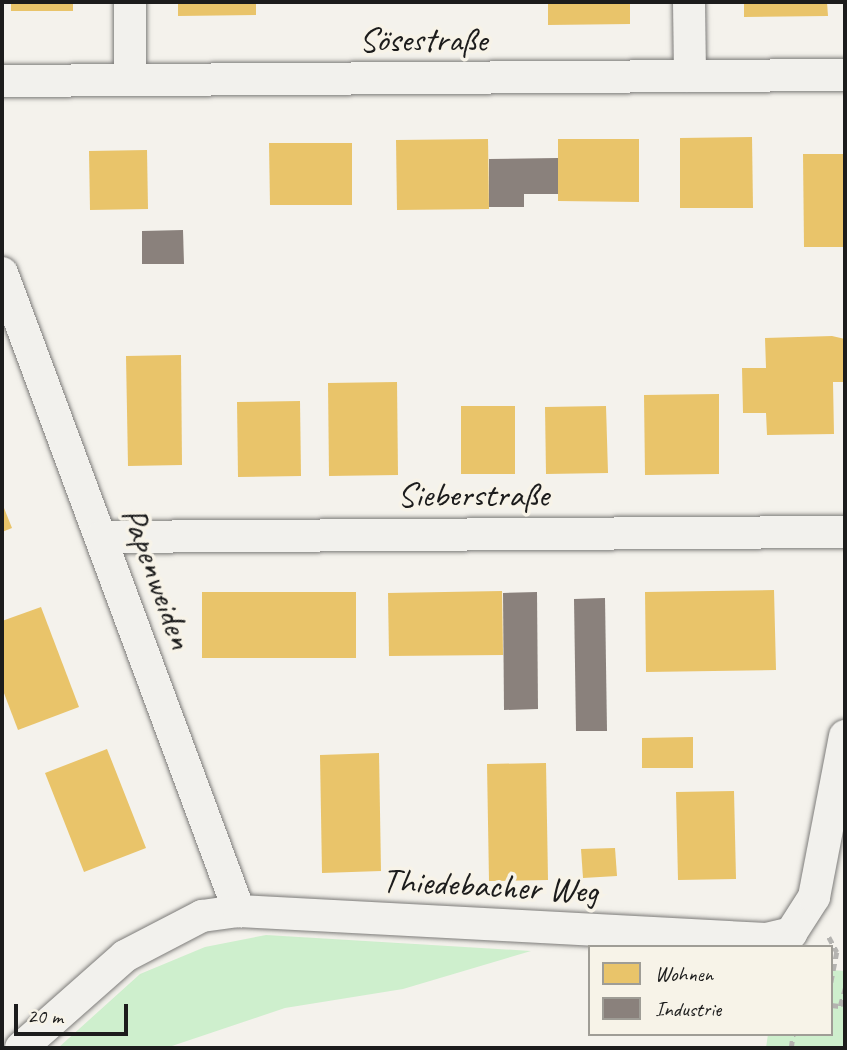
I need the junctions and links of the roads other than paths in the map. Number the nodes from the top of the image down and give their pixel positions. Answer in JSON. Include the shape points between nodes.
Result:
{"nodes":[{"id":1,"x":130,"y":2,"type":"edge"},
{"id":2,"x":689,"y":2,"type":"edge"},
{"id":3,"x":845,"y":75,"type":"edge"},
{"id":4,"x":690,"y":76,"type":"junction"},
{"id":5,"x":131,"y":80,"type":"junction"},
{"id":6,"x":2,"y":81,"type":"edge"},
{"id":7,"x":2,"y":272,"type":"edge"},
{"id":8,"x":845,"y":532,"type":"edge"},
{"id":9,"x":101,"y":537,"type":"junction"},
{"id":10,"x":845,"y":736,"type":"edge"},
{"id":11,"x":239,"y":911,"type":"junction"},
{"id":12,"x":21,"y":1048,"type":"edge"}],
"edges":[{"from":1,"to":5,"type":"street"},
{"from":2,"to":4,"type":"street"},
{"from":3,"to":4,"type":"street","name":"Sösestraße"},
{"from":4,"to":5,"type":"street","name":"Sösestraße"},
{"from":5,"to":6,"type":"street","name":"Sösestraße"},
{"from":7,"to":9,"type":"street","name":"Papenweiden"},
{"from":8,"to":9,"type":"street","name":"Sieberstraße"},
{"from":9,"to":11,"type":"street","name":"Papenweiden"},
{"from":10,"to":11,"type":"street","name":"Thiedebacher Weg","via":[[814,897],[799,925],[779,937]]},
{"from":11,"to":12,"type":"street","name":"Thiedebacher Weg","via":[[202,916],[125,956]]}]}
